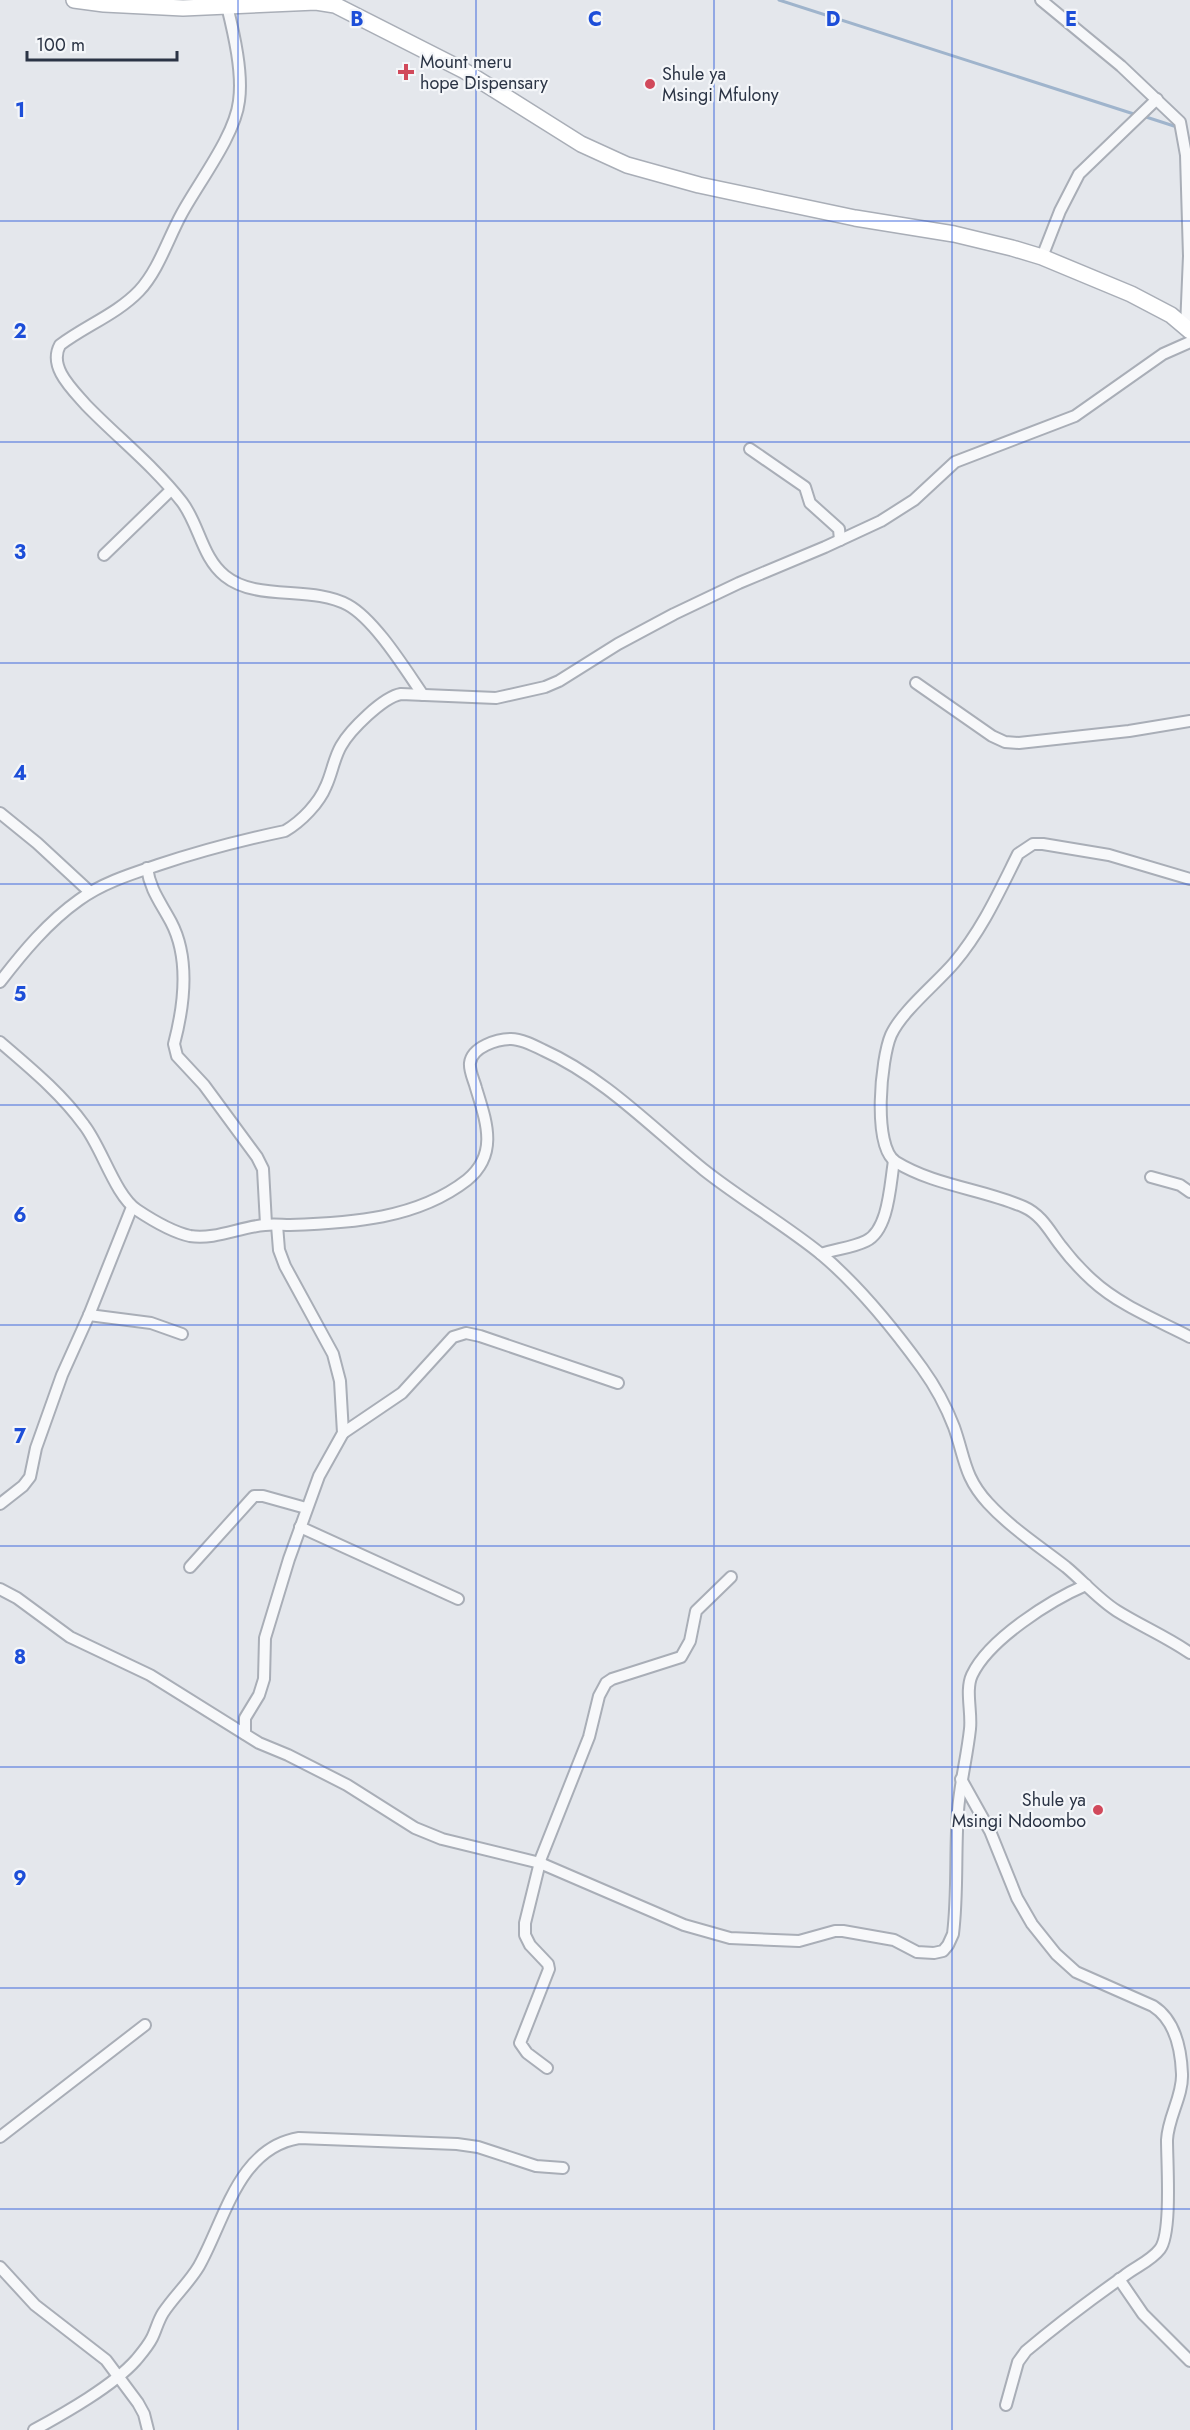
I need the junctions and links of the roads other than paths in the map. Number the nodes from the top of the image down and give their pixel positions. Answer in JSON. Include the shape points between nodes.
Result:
{"nodes":[{"id":1,"x":74,"y":0,"type":"edge"},
{"id":2,"x":1041,"y":0,"type":"edge"},
{"id":3,"x":227,"y":6,"type":"junction"},
{"id":4,"x":1157,"y":99,"type":"junction"},
{"id":5,"x":1042,"y":257,"type":"junction"},
{"id":6,"x":1189,"y":333,"type":"edge"},
{"id":7,"x":750,"y":449,"type":"dead end"},
{"id":8,"x":171,"y":490,"type":"junction"},
{"id":9,"x":840,"y":540,"type":"junction"},
{"id":10,"x":104,"y":555,"type":"dead end"},
{"id":11,"x":916,"y":683,"type":"dead end"},
{"id":12,"x":423,"y":695,"type":"junction"},
{"id":13,"x":1190,"y":721,"type":"edge"},
{"id":14,"x":0,"y":813,"type":"edge"},
{"id":15,"x":147,"y":868,"type":"junction"},
{"id":16,"x":1190,"y":879,"type":"edge"},
{"id":17,"x":90,"y":892,"type":"junction"},
{"id":18,"x":0,"y":982,"type":"edge"},
{"id":19,"x":0,"y":1042,"type":"edge"},
{"id":20,"x":894,"y":1161,"type":"junction"},
{"id":21,"x":1151,"y":1177,"type":"dead end"},
{"id":22,"x":1190,"y":1192,"type":"edge"},
{"id":23,"x":132,"y":1207,"type":"junction"},
{"id":24,"x":272,"y":1225,"type":"junction"},
{"id":25,"x":821,"y":1254,"type":"junction"},
{"id":26,"x":89,"y":1315,"type":"junction"},
{"id":27,"x":182,"y":1334,"type":"dead end"},
{"id":28,"x":1190,"y":1337,"type":"edge"},
{"id":29,"x":618,"y":1383,"type":"dead end"},
{"id":30,"x":343,"y":1433,"type":"junction"},
{"id":31,"x":0,"y":1504,"type":"edge"},
{"id":32,"x":306,"y":1508,"type":"junction"},
{"id":33,"x":300,"y":1527,"type":"junction"},
{"id":34,"x":190,"y":1567,"type":"dead end"},
{"id":35,"x":732,"y":1577,"type":"dead end"},
{"id":36,"x":1086,"y":1585,"type":"junction"},
{"id":37,"x":0,"y":1589,"type":"edge"},
{"id":38,"x":458,"y":1599,"type":"dead end"},
{"id":39,"x":1190,"y":1639,"type":"edge"},
{"id":40,"x":1188,"y":1652,"type":"edge"},
{"id":41,"x":245,"y":1734,"type":"junction"},
{"id":42,"x":961,"y":1779,"type":"junction"},
{"id":43,"x":540,"y":1863,"type":"junction"},
{"id":44,"x":145,"y":2025,"type":"dead end"},
{"id":45,"x":547,"y":2068,"type":"dead end"},
{"id":46,"x":0,"y":2137,"type":"edge"},
{"id":47,"x":562,"y":2168,"type":"dead end"},
{"id":48,"x":0,"y":2267,"type":"edge"},
{"id":49,"x":1119,"y":2279,"type":"junction"},
{"id":50,"x":1190,"y":2361,"type":"edge"},
{"id":51,"x":118,"y":2377,"type":"junction"},
{"id":52,"x":1006,"y":2405,"type":"dead end"},
{"id":53,"x":34,"y":2430,"type":"edge"},
{"id":54,"x":148,"y":2430,"type":"edge"}],
"edges":[{"from":1,"to":3,"type":"street","via":[[183,8]]},
{"from":2,"to":4,"type":"street"},
{"from":3,"to":5,"type":"street","via":[[316,2],[335,5],[463,70],[582,144],[654,174],[855,218],[962,235]]},
{"from":3,"to":8,"type":"street","via":[[240,99],[234,121],[146,282],[130,298],[60,345],[55,361],[86,405]]},
{"from":4,"to":5,"type":"street","via":[[1078,174]]},
{"from":4,"to":6,"type":"street","via":[[1180,122],[1185,140]]},
{"from":5,"to":6,"type":"street","via":[[1148,302]]},
{"from":6,"to":9,"type":"street","via":[[1176,348],[1075,416],[955,462],[907,505]]},
{"from":7,"to":9,"type":"street","via":[[805,487],[810,503],[839,529]]},
{"from":8,"to":10,"type":"street"},
{"from":8,"to":12,"type":"street","via":[[189,511],[209,555],[224,575],[251,587],[329,597],[347,604],[370,625]]},
{"from":9,"to":12,"type":"street","via":[[674,614],[545,687],[496,698]]},
{"from":11,"to":13,"type":"street","via":[[1005,742]]},
{"from":12,"to":15,"type":"street","via":[[392,696],[373,711],[343,743],[321,796],[293,826]]},
{"from":14,"to":17,"type":"street"},
{"from":15,"to":17,"type":"street"},
{"from":15,"to":24,"type":"street","via":[[151,887],[171,922],[183,958],[175,1051],[257,1157],[263,1169]]},
{"from":16,"to":20,"type":"street","via":[[1110,855],[1043,844],[1033,844],[1018,854],[978,930],[891,1035],[883,1063],[881,1102],[885,1143]]},
{"from":17,"to":18,"type":"street","via":[[43,931]]},
{"from":19,"to":23,"type":"street","via":[[83,1123]]},
{"from":20,"to":25,"type":"street","via":[[877,1233],[862,1243]]},
{"from":20,"to":28,"type":"street","via":[[948,1184],[1025,1207],[1045,1223],[1082,1270],[1103,1289]]},
{"from":21,"to":22,"type":"street"},
{"from":23,"to":24,"type":"street","via":[[192,1236]]},
{"from":23,"to":26,"type":"street"},
{"from":24,"to":25,"type":"street","via":[[403,1213],[469,1178],[483,1162],[489,1142],[488,1126],[469,1066],[477,1051],[509,1039],[541,1049],[577,1068],[629,1105],[701,1168]]},
{"from":24,"to":30,"type":"street","via":[[285,1266],[333,1354],[340,1381]]},
{"from":25,"to":36,"type":"street","via":[[864,1298],[931,1381],[956,1432],[968,1476],[986,1501]]},
{"from":26,"to":27,"type":"street","via":[[151,1323]]},
{"from":26,"to":31,"type":"street","via":[[62,1375],[30,1477]]},
{"from":29,"to":30,"type":"street","via":[[516,1347],[459,1334],[402,1393]]},
{"from":30,"to":32,"type":"street"},
{"from":32,"to":33,"type":"street"},
{"from":32,"to":34,"type":"street","via":[[254,1496]]},
{"from":33,"to":38,"type":"street"},
{"from":33,"to":41,"type":"street","via":[[265,1638],[264,1679],[246,1718]]},
{"from":35,"to":43,"type":"street","via":[[696,1611],[690,1641],[681,1657],[620,1676],[601,1690],[589,1737]]},
{"from":36,"to":40,"type":"street","via":[[1116,1610]]},
{"from":36,"to":42,"type":"street","via":[[1020,1624],[973,1673],[969,1682],[970,1728]]},
{"from":37,"to":41,"type":"street","via":[[70,1637],[150,1675]]},
{"from":39,"to":40,"type":"street"},
{"from":41,"to":43,"type":"street","via":[[347,1785],[415,1828],[455,1844]]},
{"from":42,"to":43,"type":"street","via":[[953,1935],[943,1951],[934,1953],[917,1952],[894,1940],[843,1931],[799,1941],[730,1938],[678,1923]]},
{"from":42,"to":49,"type":"street","via":[[990,1831],[1017,1898],[1056,1954],[1076,1972],[1153,2006],[1164,2013],[1173,2028],[1182,2073],[1168,2128],[1165,2239],[1155,2255]]},
{"from":43,"to":45,"type":"street","via":[[524,1928],[530,1945],[549,1969],[520,2043]]},
{"from":44,"to":46,"type":"street"},
{"from":47,"to":51,"type":"street","via":[[536,2166],[457,2144],[299,2138],[282,2143],[264,2153],[247,2173],[230,2198],[200,2265],[161,2316],[148,2344]]},
{"from":48,"to":51,"type":"street","via":[[35,2305],[95,2350]]},
{"from":49,"to":50,"type":"street","via":[[1150,2321]]},
{"from":49,"to":52,"type":"street","via":[[1026,2351],[1018,2362]]},
{"from":51,"to":53,"type":"street"},
{"from":51,"to":54,"type":"street","via":[[138,2403]]}]}
